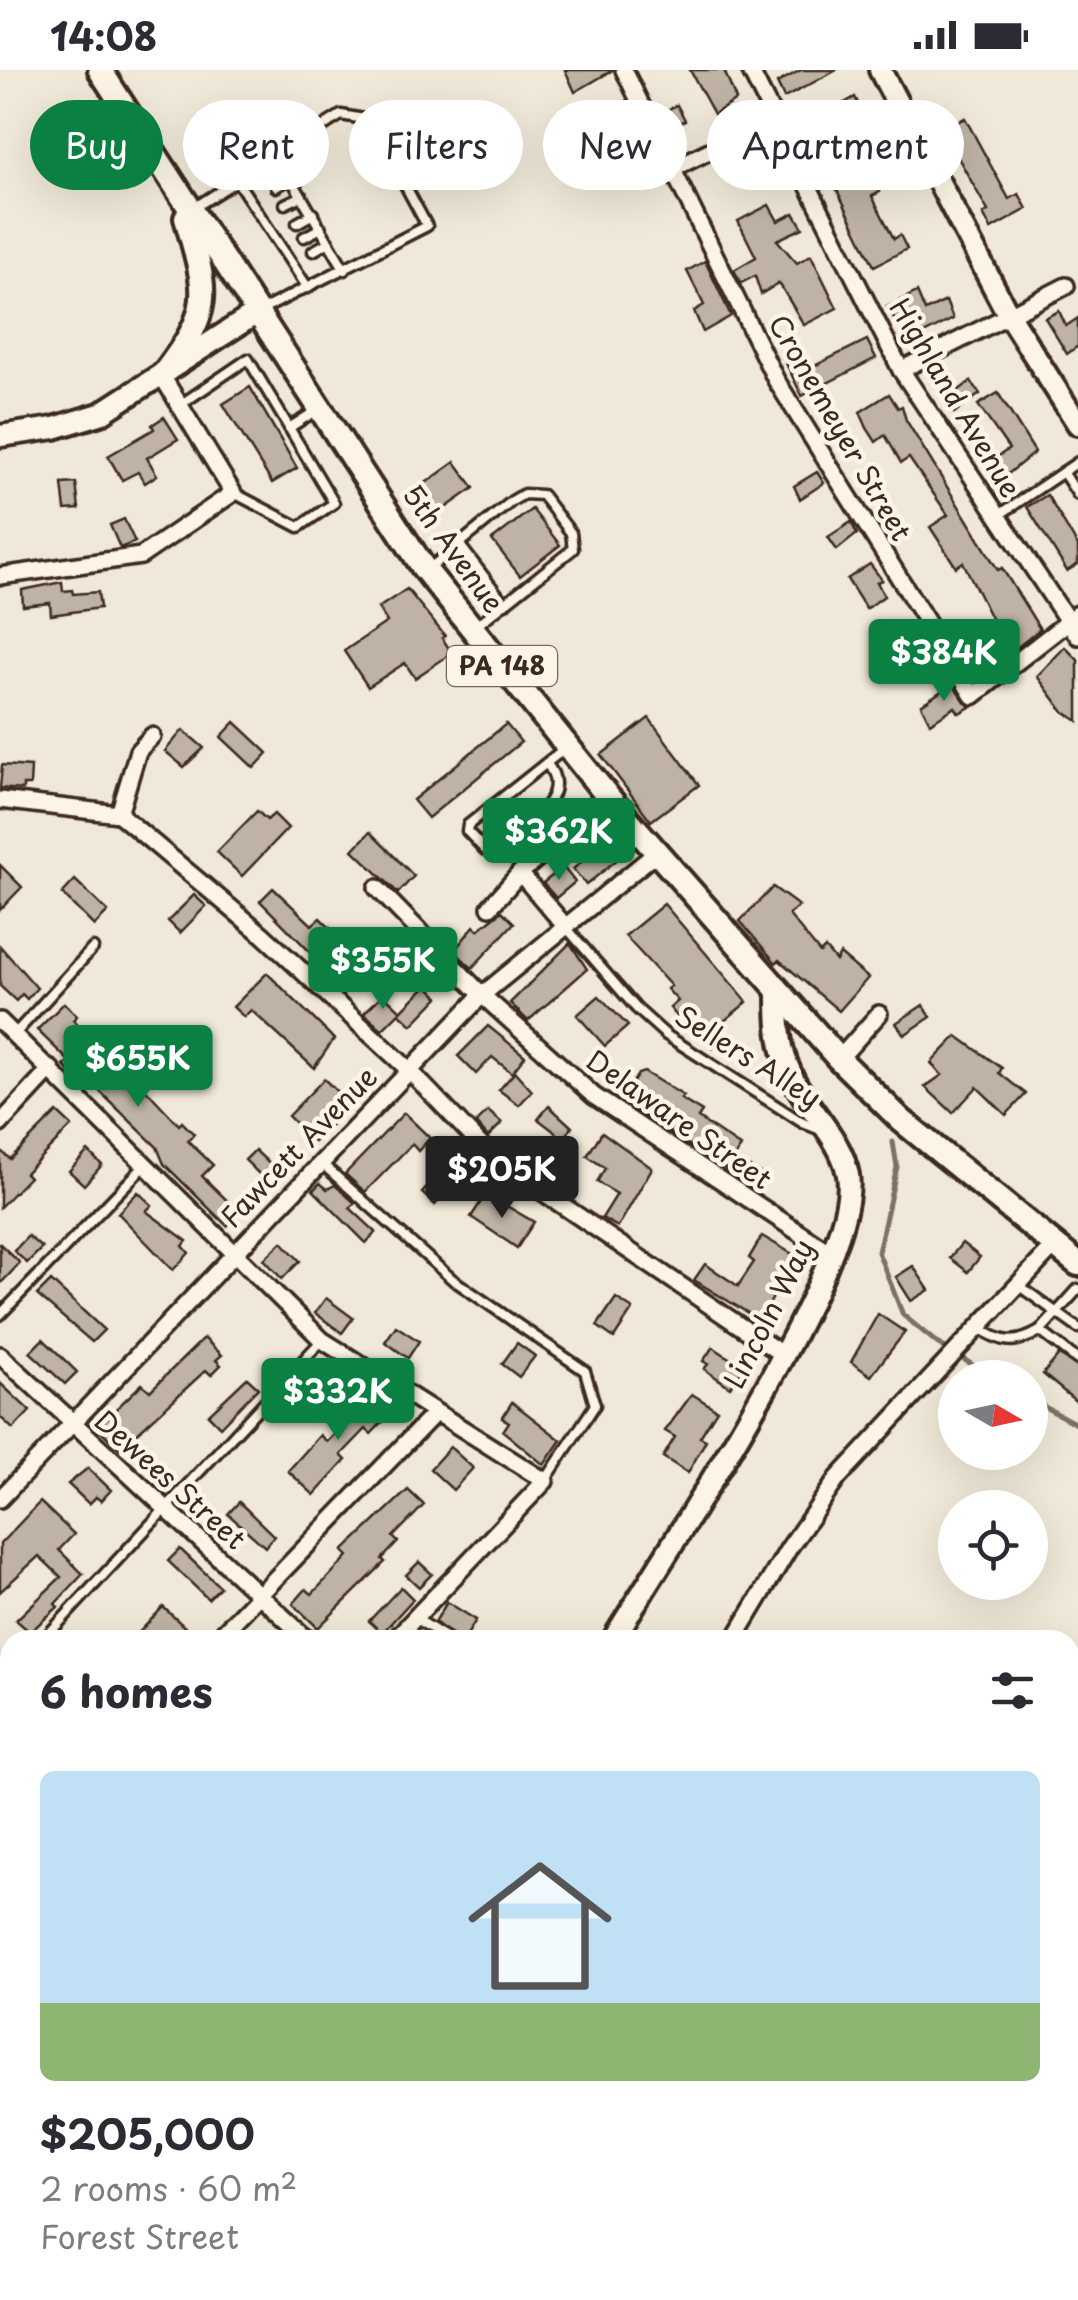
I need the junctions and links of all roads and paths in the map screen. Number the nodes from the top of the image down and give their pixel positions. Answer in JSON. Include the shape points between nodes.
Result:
{"nodes":[{"id":1,"x":100,"y":70,"type":"edge"},
{"id":2,"x":624,"y":70,"type":"edge"},
{"id":3,"x":750,"y":70,"type":"edge"},
{"id":4,"x":880,"y":70,"type":"edge"},
{"id":5,"x":639,"y":100,"type":"edge"},
{"id":6,"x":765,"y":100,"type":"edge"},
{"id":7,"x":329,"y":123,"type":"edge"},
{"id":8,"x":216,"y":190,"type":"edge"},
{"id":9,"x":243,"y":190,"type":"edge"},
{"id":10,"x":298,"y":190,"type":"edge"},
{"id":11,"x":682,"y":190,"type":"edge"},
{"id":12,"x":811,"y":190,"type":"edge"},
{"id":13,"x":262,"y":194,"type":"dead end"},
{"id":14,"x":302,"y":196,"type":"junction"},
{"id":15,"x":250,"y":200,"type":"junction"},
{"id":16,"x":185,"y":203,"type":"junction"},
{"id":17,"x":285,"y":204,"type":"dead end"},
{"id":18,"x":272,"y":211,"type":"dead end"},
{"id":19,"x":312,"y":214,"type":"junction"},
{"id":20,"x":260,"y":217,"type":"junction"},
{"id":21,"x":297,"y":223,"type":"dead end"},
{"id":22,"x":320,"y":228,"type":"junction"},
{"id":23,"x":284,"y":230,"type":"dead end"},
{"id":24,"x":273,"y":236,"type":"junction"},
{"id":25,"x":304,"y":236,"type":"dead end"},
{"id":26,"x":329,"y":242,"type":"junction"},
{"id":27,"x":291,"y":244,"type":"dead end"},
{"id":28,"x":281,"y":248,"type":"junction"},
{"id":29,"x":313,"y":250,"type":"dead end"},
{"id":30,"x":345,"y":270,"type":"junction"},
{"id":31,"x":1066,"y":286,"type":"dead end"},
{"id":32,"x":308,"y":288,"type":"junction"},
{"id":33,"x":258,"y":312,"type":"junction"},
{"id":34,"x":1008,"y":314,"type":"junction"},
{"id":35,"x":902,"y":370,"type":"junction"},
{"id":36,"x":162,"y":376,"type":"junction"},
{"id":37,"x":180,"y":406,"type":"junction"},
{"id":38,"x":320,"y":408,"type":"junction"},
{"id":39,"x":1078,"y":424,"type":"edge"},
{"id":40,"x":290,"y":428,"type":"junction"},
{"id":41,"x":0,"y":436,"type":"edge"},
{"id":42,"x":1078,"y":462,"type":"edge"},
{"id":43,"x":1063,"y":472,"type":"junction"},
{"id":44,"x":233,"y":492,"type":"junction"},
{"id":45,"x":1078,"y":495,"type":"edge"},
{"id":46,"x":996,"y":516,"type":"junction"},
{"id":47,"x":459,"y":544,"type":"junction"},
{"id":48,"x":426,"y":572,"type":"junction"},
{"id":49,"x":0,"y":576,"type":"edge"},
{"id":50,"x":505,"y":604,"type":"junction"},
{"id":51,"x":1074,"y":624,"type":"edge"},
{"id":52,"x":473,"y":629,"type":"junction"},
{"id":53,"x":152,"y":736,"type":"dead end"},
{"id":54,"x":568,"y":746,"type":"junction"},
{"id":55,"x":546,"y":763,"type":"junction"},
{"id":56,"x":609,"y":798,"type":"junction"},
{"id":57,"x":0,"y":800,"type":"edge"},
{"id":58,"x":120,"y":814,"type":"junction"},
{"id":59,"x":656,"y":853,"type":"junction"},
{"id":60,"x":520,"y":873,"type":"junction"},
{"id":61,"x":377,"y":888,"type":"dead end"},
{"id":62,"x":490,"y":907,"type":"dead end"},
{"id":63,"x":565,"y":926,"type":"junction"},
{"id":64,"x":93,"y":948,"type":"dead end"},
{"id":65,"x":778,"y":995,"type":"junction"},
{"id":66,"x":482,"y":996,"type":"junction"},
{"id":67,"x":878,"y":1014,"type":"dead end"},
{"id":68,"x":0,"y":1021,"type":"edge"},
{"id":69,"x":14,"y":1034,"type":"junction"},
{"id":70,"x":839,"y":1060,"type":"junction"},
{"id":71,"x":50,"y":1070,"type":"junction"},
{"id":72,"x":408,"y":1070,"type":"junction"},
{"id":73,"x":0,"y":1124,"type":"edge"},
{"id":74,"x":829,"y":1133,"type":"junction"},
{"id":75,"x":320,"y":1162,"type":"junction"},
{"id":76,"x":146,"y":1164,"type":"junction"},
{"id":77,"x":1055,"y":1245,"type":"junction"},
{"id":78,"x":234,"y":1251,"type":"junction"},
{"id":79,"x":832,"y":1256,"type":"junction"},
{"id":80,"x":1078,"y":1264,"type":"edge"},
{"id":81,"x":1018,"y":1284,"type":"junction"},
{"id":82,"x":1077,"y":1292,"type":"edge"},
{"id":83,"x":1057,"y":1312,"type":"junction"},
{"id":84,"x":0,"y":1315,"type":"edge"},
{"id":85,"x":977,"y":1327,"type":"junction"},
{"id":86,"x":1078,"y":1328,"type":"edge"},
{"id":87,"x":1040,"y":1332,"type":"junction"},
{"id":88,"x":322,"y":1340,"type":"junction"},
{"id":89,"x":0,"y":1355,"type":"edge"},
{"id":90,"x":784,"y":1356,"type":"junction"},
{"id":91,"x":1078,"y":1360,"type":"edge"},
{"id":92,"x":435,"y":1413,"type":"junction"},
{"id":93,"x":72,"y":1424,"type":"junction"},
{"id":94,"x":545,"y":1481,"type":"junction"},
{"id":95,"x":0,"y":1500,"type":"edge"},
{"id":96,"x":166,"y":1510,"type":"junction"},
{"id":97,"x":258,"y":1595,"type":"junction"},
{"id":98,"x":416,"y":1618,"type":"junction"},
{"id":99,"x":52,"y":1630,"type":"edge"},
{"id":100,"x":225,"y":1630,"type":"edge"},
{"id":101,"x":297,"y":1630,"type":"edge"},
{"id":102,"x":404,"y":1630,"type":"edge"},
{"id":103,"x":435,"y":1630,"type":"edge"},
{"id":104,"x":619,"y":1630,"type":"edge"},
{"id":105,"x":740,"y":1630,"type":"edge"}],
"edges":[{"from":1,"to":16,"type":"main road","name":"5th Avenue","number":"PA 148"},
{"from":2,"to":5,"type":"street","name":"Cronemeyer Street"},
{"from":3,"to":6,"type":"street","name":"Highland Avenue"},
{"from":4,"to":34,"type":"main road"},
{"from":7,"to":30,"type":"lane","via":[[341,115],[370,120],[427,226]]},
{"from":8,"to":16,"type":"lane"},
{"from":9,"to":15,"type":"lane"},
{"from":10,"to":14,"type":"lane"},
{"from":11,"to":51,"type":"street","name":"Cronemeyer Street","via":[[776,380],[973,696]]},
{"from":12,"to":35,"type":"street","name":"Highland Avenue"},
{"from":13,"to":15,"type":"lane"},
{"from":14,"to":17,"type":"lane"},
{"from":14,"to":19,"type":"lane"},
{"from":15,"to":20,"type":"lane"},
{"from":16,"to":33,"type":"main road","name":"5th Avenue","number":"PA 148"},
{"from":16,"to":36,"type":"main road","via":[[204,306],[193,336]]},
{"from":18,"to":20,"type":"lane"},
{"from":19,"to":21,"type":"lane"},
{"from":19,"to":22,"type":"lane"},
{"from":20,"to":24,"type":"lane"},
{"from":22,"to":25,"type":"lane"},
{"from":22,"to":26,"type":"lane"},
{"from":23,"to":24,"type":"lane"},
{"from":24,"to":28,"type":"lane"},
{"from":26,"to":29,"type":"lane"},
{"from":26,"to":30,"type":"lane"},
{"from":27,"to":28,"type":"lane"},
{"from":28,"to":32,"type":"lane"},
{"from":30,"to":32,"type":"lane"},
{"from":31,"to":34,"type":"street"},
{"from":32,"to":33,"type":"lane"},
{"from":33,"to":36,"type":"main road"},
{"from":33,"to":38,"type":"main road","name":"5th Avenue","number":"PA 148"},
{"from":34,"to":35,"type":"street"},
{"from":34,"to":39,"type":"main road"},
{"from":35,"to":46,"type":"street","name":"Highland Avenue"},
{"from":36,"to":37,"type":"street"},
{"from":36,"to":41,"type":"main road","via":[[100,414]]},
{"from":37,"to":40,"type":"lane","via":[[248,359]]},
{"from":37,"to":44,"type":"street"},
{"from":38,"to":40,"type":"lane"},
{"from":38,"to":48,"type":"main road","name":"5th Avenue","number":"PA 148"},
{"from":40,"to":44,"type":"lane","via":[[334,503],[299,527]]},
{"from":42,"to":43,"type":"lane"},
{"from":43,"to":45,"type":"lane"},
{"from":43,"to":46,"type":"lane"},
{"from":44,"to":49,"type":"street","via":[[142,556]]},
{"from":46,"to":51,"type":"street","name":"Highland Avenue"},
{"from":47,"to":48,"type":"lane"},
{"from":47,"to":50,"type":"lane"},
{"from":47,"to":50,"type":"lane","via":[[524,494],[542,495],[571,532],[573,549]]},
{"from":48,"to":52,"type":"main road","name":"5th Avenue","number":"PA 148"},
{"from":50,"to":52,"type":"lane"},
{"from":52,"to":54,"type":"main road","name":"5th Avenue","number":"PA 148"},
{"from":53,"to":58,"type":"street","via":[[138,750]]},
{"from":54,"to":55,"type":"lane"},
{"from":54,"to":56,"type":"main road","name":"5th Avenue","number":"PA 148"},
{"from":55,"to":55,"type":"lane","via":[[468,824],[466,831],[485,850],[494,851],[552,799],[559,787]]},
{"from":56,"to":59,"type":"main road","name":"5th Avenue","number":"PA 148"},
{"from":56,"to":60,"type":"street"},
{"from":57,"to":58,"type":"street"},
{"from":58,"to":72,"type":"street"},
{"from":59,"to":63,"type":"street","name":"Fawcett Avenue"},
{"from":59,"to":65,"type":"main road","name":"5th Avenue","number":"PA 148"},
{"from":60,"to":62,"type":"street"},
{"from":60,"to":63,"type":"street"},
{"from":61,"to":66,"type":"street","name":"Delaware Street"},
{"from":63,"to":66,"type":"street","name":"Fawcett Avenue"},
{"from":63,"to":74,"type":"lane","name":"Sellers Alley","via":[[666,1035],[802,1123]]},
{"from":64,"to":69,"type":"lane"},
{"from":65,"to":70,"type":"main road","name":"5th Avenue","number":"PA 148"},
{"from":65,"to":74,"type":"main road","name":"Lincoln Way","via":[[778,1038],[788,1066]]},
{"from":66,"to":72,"type":"street","name":"Fawcett Avenue"},
{"from":66,"to":79,"type":"street","name":"Delaware Street","via":[[594,1096]]},
{"from":67,"to":70,"type":"street"},
{"from":68,"to":69,"type":"street"},
{"from":69,"to":71,"type":"street"},
{"from":70,"to":77,"type":"main road","name":"5th Avenue","number":"PA 148","via":[[901,1120]]},
{"from":71,"to":73,"type":"street"},
{"from":71,"to":76,"type":"street"},
{"from":72,"to":75,"type":"street","name":"Fawcett Avenue"},
{"from":72,"to":90,"type":"street","via":[[494,1159]]},
{"from":74,"to":79,"type":"main road","name":"Lincoln Way","via":[[848,1175],[846,1219]]},
{"from":75,"to":78,"type":"street","name":"Fawcett Avenue"},
{"from":75,"to":94,"type":"lane","via":[[452,1279],[584,1371],[595,1405]]},
{"from":76,"to":78,"type":"street"},
{"from":76,"to":84,"type":"lane"},
{"from":77,"to":80,"type":"main road","name":"5th Avenue","number":"PA 148"},
{"from":77,"to":81,"type":"street"},
{"from":78,"to":88,"type":"street"},
{"from":78,"to":93,"type":"street","name":"Fawcett Avenue"},
{"from":79,"to":90,"type":"main road","name":"Lincoln Way"},
{"from":81,"to":83,"type":"lane"},
{"from":81,"to":85,"type":"street"},
{"from":82,"to":83,"type":"lane"},
{"from":83,"to":86,"type":"lane"},
{"from":83,"to":87,"type":"lane"},
{"from":85,"to":87,"type":"lane","via":[[1019,1344]]},
{"from":85,"to":105,"type":"street","via":[[838,1478]]},
{"from":87,"to":91,"type":"lane"},
{"from":88,"to":92,"type":"street"},
{"from":88,"to":96,"type":"lane"},
{"from":89,"to":93,"type":"street","name":"Dewees Street"},
{"from":90,"to":104,"type":"main road","name":"Lincoln Way"},
{"from":92,"to":94,"type":"street"},
{"from":92,"to":97,"type":"street"},
{"from":93,"to":95,"type":"street","name":"Fawcett Avenue"},
{"from":93,"to":96,"type":"street","name":"Dewees Street"},
{"from":94,"to":98,"type":"street"},
{"from":96,"to":97,"type":"street","name":"Dewees Street"},
{"from":96,"to":99,"type":"lane"},
{"from":97,"to":100,"type":"street"},
{"from":97,"to":101,"type":"street","name":"Dewees Street"},
{"from":98,"to":102,"type":"street"},
{"from":98,"to":103,"type":"lane"}]}
